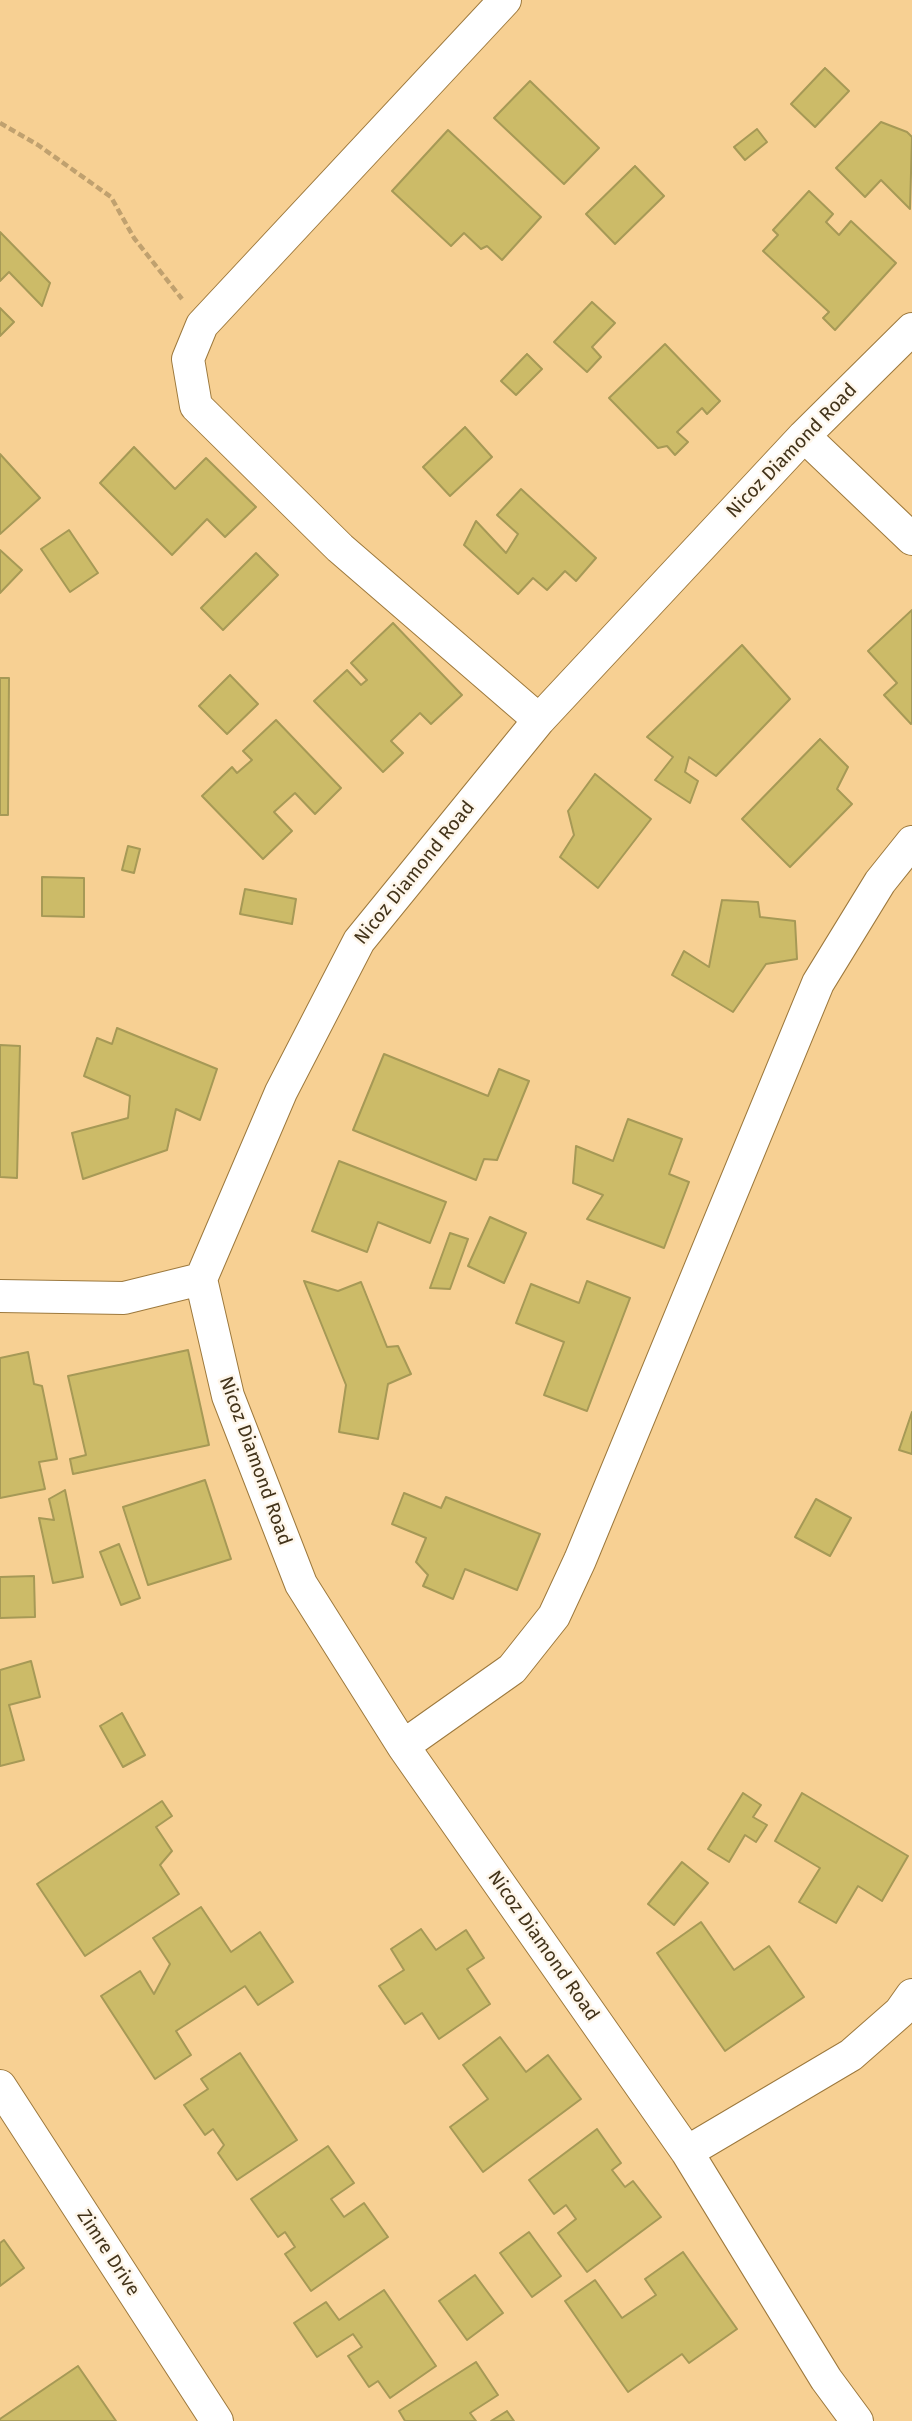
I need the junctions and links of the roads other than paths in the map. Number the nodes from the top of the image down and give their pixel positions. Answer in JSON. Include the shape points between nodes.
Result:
{"nodes":[{"id":1,"x":505,"y":0,"type":"edge"},
{"id":2,"x":912,"y":329,"type":"edge"},
{"id":3,"x":804,"y":436,"type":"junction"},
{"id":4,"x":912,"y":539,"type":"edge"},
{"id":5,"x":539,"y":720,"type":"junction"},
{"id":6,"x":912,"y":842,"type":"edge"},
{"id":7,"x":201,"y":1279,"type":"junction"},
{"id":8,"x":0,"y":1296,"type":"edge"},
{"id":9,"x":403,"y":1746,"type":"junction"},
{"id":10,"x":912,"y":1995,"type":"edge"},
{"id":11,"x":0,"y":2086,"type":"edge"},
{"id":12,"x":687,"y":2152,"type":"junction"},
{"id":13,"x":217,"y":2421,"type":"edge"},
{"id":14,"x":856,"y":2421,"type":"edge"}],
"edges":[{"from":1,"to":5,"type":"street","via":[[202,325],[188,359],[196,406],[340,548]]},
{"from":2,"to":3,"type":"street","name":"Nicoz Diamond Road"},
{"from":3,"to":4,"type":"street"},
{"from":3,"to":5,"type":"street","name":"Nicoz Diamond Road"},
{"from":5,"to":7,"type":"street","name":"Nicoz Diamond Road","via":[[359,941],[281,1092]]},
{"from":6,"to":9,"type":"street","via":[[880,881],[818,983],[554,1616],[512,1669]]},
{"from":7,"to":8,"type":"street","via":[[124,1298]]},
{"from":7,"to":9,"type":"street","name":"Nicoz Diamond Road","via":[[228,1396],[301,1584]]},
{"from":9,"to":12,"type":"street","name":"Nicoz Diamond Road"},
{"from":10,"to":12,"type":"street","via":[[851,2055]]},
{"from":11,"to":13,"type":"street","name":"Zimre Drive"},
{"from":12,"to":14,"type":"street","name":"Nicoz Diamond Road"}]}
